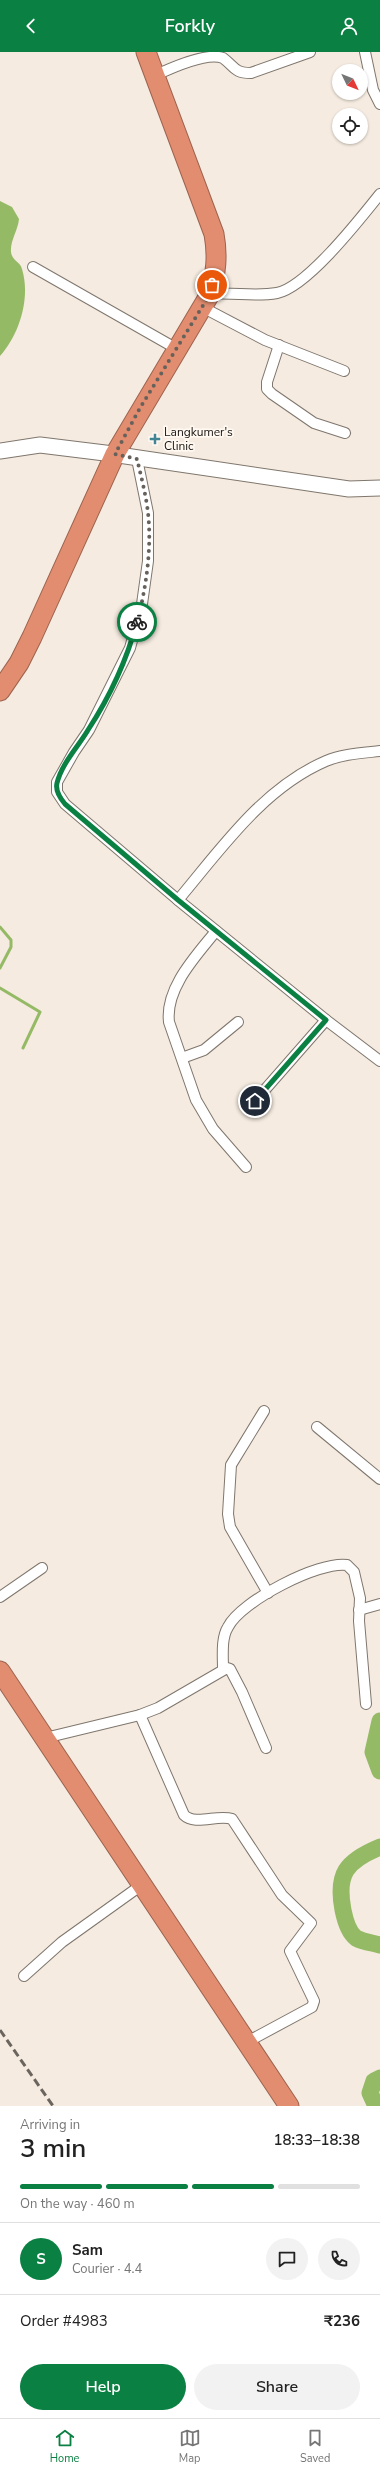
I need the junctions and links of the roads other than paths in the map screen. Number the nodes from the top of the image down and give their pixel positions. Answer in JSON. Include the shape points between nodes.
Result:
{"nodes":[{"id":1,"x":136,"y":52,"type":"edge"},
{"id":2,"x":146,"y":52,"type":"edge"},
{"id":3,"x":310,"y":52,"type":"edge"},
{"id":4,"x":365,"y":52,"type":"edge"},
{"id":5,"x":154,"y":76,"type":"junction"},
{"id":6,"x":380,"y":104,"type":"edge"},
{"id":7,"x":380,"y":194,"type":"edge"},
{"id":8,"x":33,"y":267,"type":"dead end"},
{"id":9,"x":206,"y":300,"type":"junction"},
{"id":10,"x":170,"y":345,"type":"junction"},
{"id":11,"x":279,"y":345,"type":"junction"},
{"id":12,"x":344,"y":371,"type":"dead end"},
{"id":13,"x":345,"y":433,"type":"dead end"},
{"id":14,"x":0,"y":451,"type":"edge"},
{"id":15,"x":110,"y":453,"type":"junction"},
{"id":16,"x":137,"y":459,"type":"junction"},
{"id":17,"x":380,"y":488,"type":"edge"},
{"id":18,"x":0,"y":676,"type":"edge"},
{"id":19,"x":0,"y":691,"type":"edge"},
{"id":20,"x":380,"y":751,"type":"edge"},
{"id":21,"x":178,"y":900,"type":"junction"},
{"id":22,"x":216,"y":931,"type":"junction"},
{"id":23,"x":326,"y":1020,"type":"junction"},
{"id":24,"x":238,"y":1022,"type":"dead end"},
{"id":25,"x":182,"y":1058,"type":"junction"},
{"id":26,"x":380,"y":1061,"type":"edge"},
{"id":27,"x":255,"y":1101,"type":"dead end"},
{"id":28,"x":246,"y":1167,"type":"dead end"},
{"id":29,"x":264,"y":1411,"type":"dead end"},
{"id":30,"x":317,"y":1427,"type":"dead end"},
{"id":31,"x":380,"y":1479,"type":"edge"},
{"id":32,"x":42,"y":1568,"type":"dead end"},
{"id":33,"x":268,"y":1593,"type":"junction"},
{"id":34,"x":0,"y":1597,"type":"edge"},
{"id":35,"x":380,"y":1604,"type":"edge"},
{"id":36,"x":359,"y":1610,"type":"junction"},
{"id":37,"x":223,"y":1669,"type":"junction"},
{"id":38,"x":0,"y":1671,"type":"edge"},
{"id":39,"x":366,"y":1704,"type":"dead end"},
{"id":40,"x":140,"y":1715,"type":"junction"},
{"id":41,"x":45,"y":1738,"type":"junction"},
{"id":42,"x":266,"y":1748,"type":"dead end"},
{"id":43,"x":142,"y":1884,"type":"junction"},
{"id":44,"x":24,"y":1976,"type":"dead end"},
{"id":45,"x":247,"y":2042,"type":"junction"},
{"id":46,"x":289,"y":2106,"type":"edge"}],
"edges":[{"from":1,"to":10,"type":"highway","via":[[197,216],[206,253],[203,283]]},
{"from":2,"to":5,"type":"highway"},
{"from":3,"to":5,"type":"street","via":[[251,73],[236,71],[222,57],[214,53],[204,53]]},
{"from":4,"to":6,"type":"street"},
{"from":5,"to":9,"type":"highway","via":[[214,234],[217,259]]},
{"from":7,"to":9,"type":"street","via":[[310,274],[291,288],[278,292]]},
{"from":8,"to":10,"type":"street"},
{"from":9,"to":11,"type":"street","via":[[255,335]]},
{"from":9,"to":15,"type":"highway"},
{"from":10,"to":15,"type":"highway","via":[[127,412]]},
{"from":11,"to":12,"type":"street"},
{"from":11,"to":13,"type":"street","via":[[266,382],[268,389],[314,423]]},
{"from":14,"to":15,"type":"street","via":[[40,445]]},
{"from":15,"to":16,"type":"street"},
{"from":15,"to":18,"type":"highway","via":[[68,530],[24,631]]},
{"from":15,"to":19,"type":"highway","via":[[32,637]]},
{"from":16,"to":17,"type":"street","via":[[349,489]]},
{"from":16,"to":21,"type":"street","via":[[148,513],[148,562],[142,604],[130,648],[89,730],[62,771],[56,788],[65,804]]},
{"from":20,"to":21,"type":"street","via":[[327,760],[274,792],[243,823]]},
{"from":21,"to":22,"type":"street"},
{"from":22,"to":23,"type":"street"},
{"from":22,"to":25,"type":"street","via":[[195,957],[169,999],[169,1022]]},
{"from":23,"to":26,"type":"street"},
{"from":23,"to":27,"type":"street"},
{"from":24,"to":25,"type":"street","via":[[204,1050]]},
{"from":25,"to":28,"type":"street","via":[[202,1112],[213,1129]]},
{"from":29,"to":33,"type":"street","via":[[231,1465],[228,1514],[230,1527]]},
{"from":30,"to":31,"type":"street"},
{"from":32,"to":34,"type":"street"},
{"from":33,"to":36,"type":"street","via":[[316,1569],[330,1565],[347,1565],[354,1572],[357,1582]]},
{"from":33,"to":37,"type":"street","via":[[230,1621],[224,1637]]},
{"from":35,"to":36,"type":"street"},
{"from":36,"to":39,"type":"street"},
{"from":37,"to":40,"type":"street","via":[[158,1708]]},
{"from":37,"to":42,"type":"street","via":[[230,1669]]},
{"from":38,"to":41,"type":"highway"},
{"from":40,"to":41,"type":"street"},
{"from":40,"to":45,"type":"street","via":[[184,1815],[193,1820],[218,1816],[232,1819],[282,1895],[311,1924],[290,1951],[314,2005],[311,2009]]},
{"from":41,"to":43,"type":"highway"},
{"from":43,"to":44,"type":"street","via":[[62,1942]]},
{"from":43,"to":45,"type":"highway"},
{"from":45,"to":46,"type":"highway"}]}
